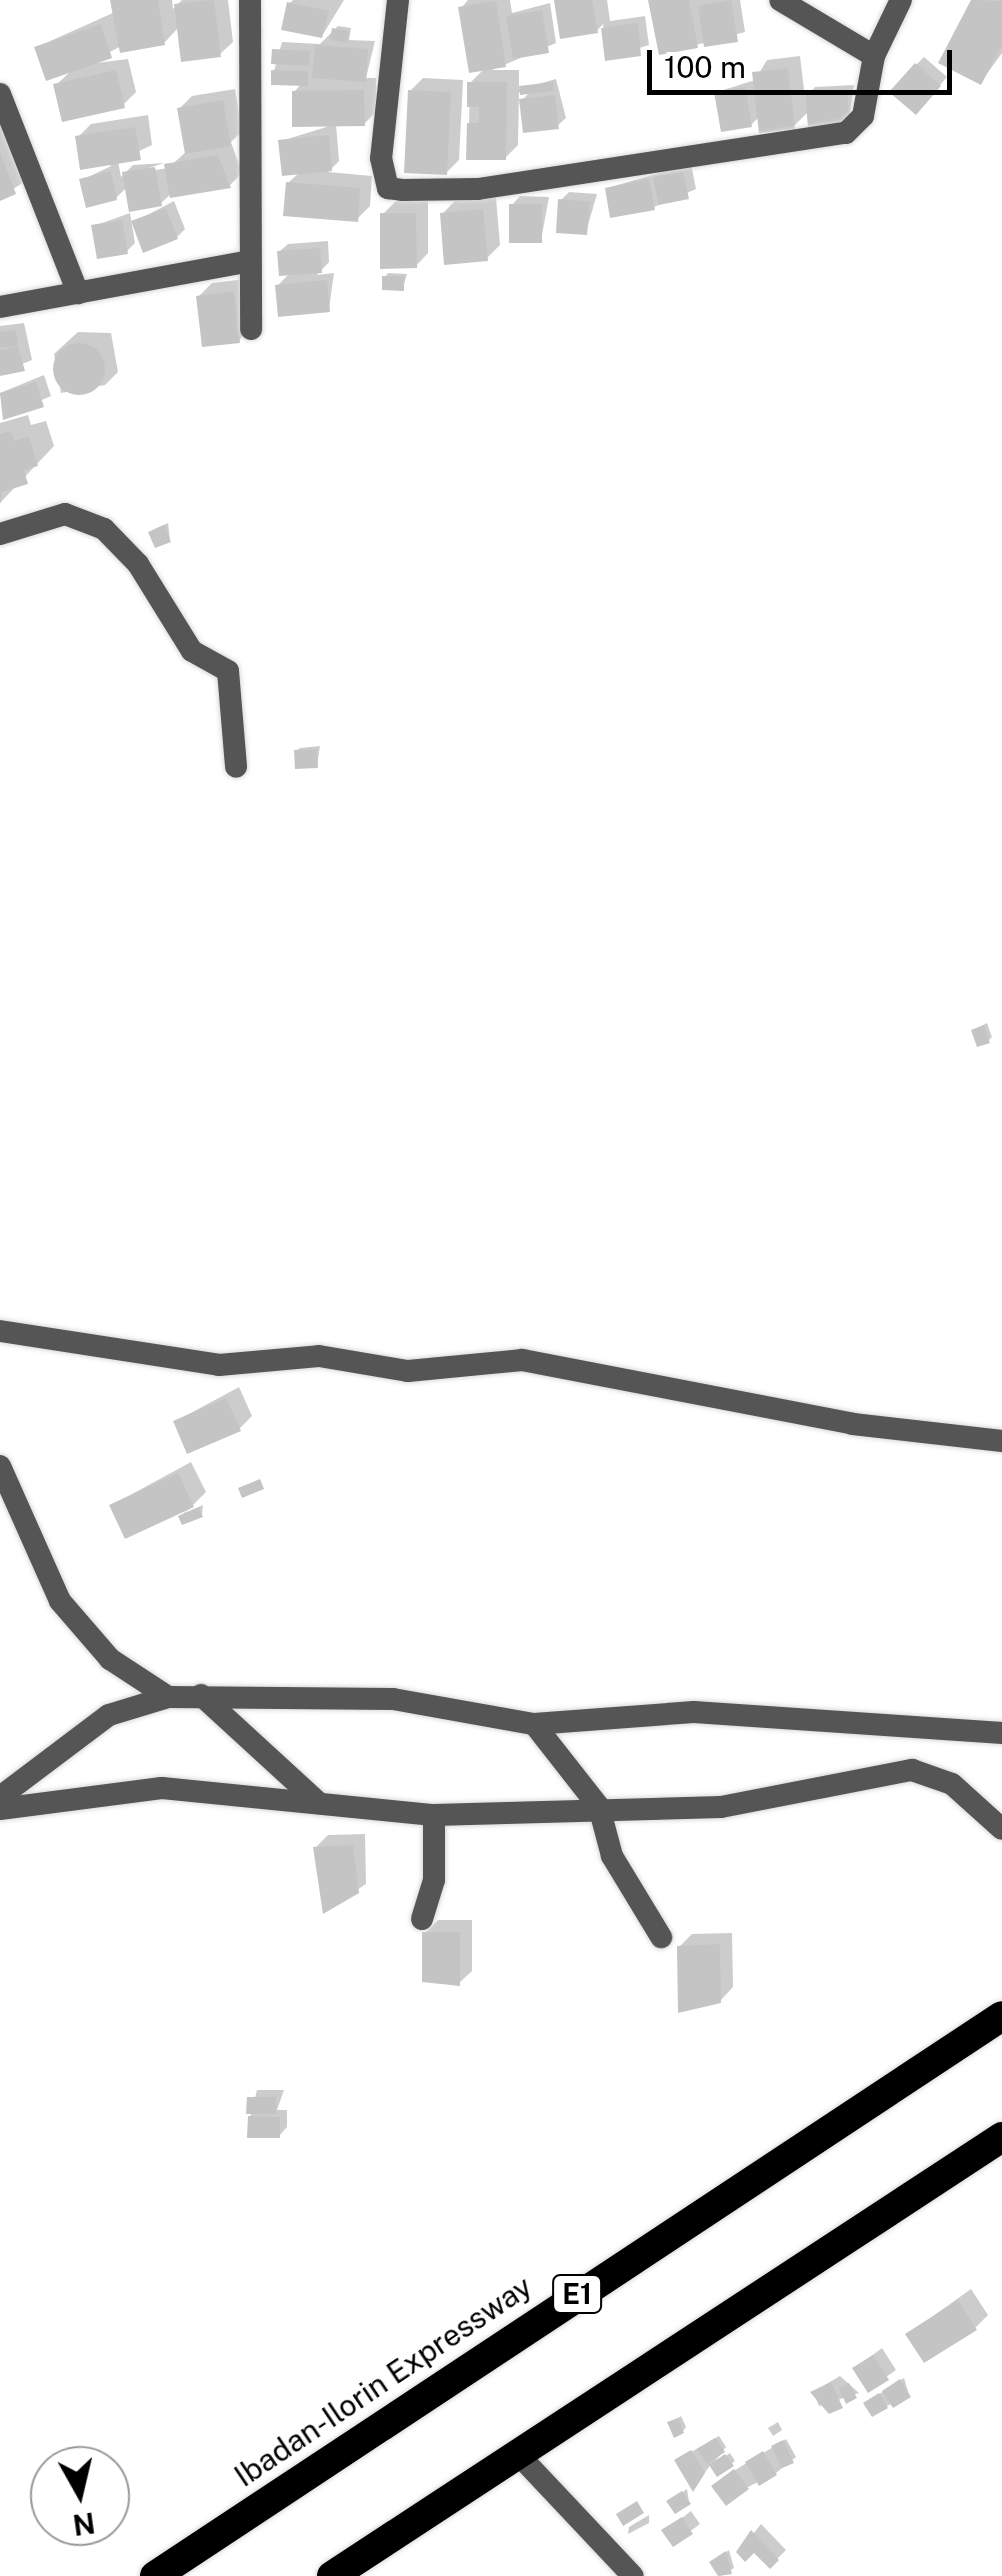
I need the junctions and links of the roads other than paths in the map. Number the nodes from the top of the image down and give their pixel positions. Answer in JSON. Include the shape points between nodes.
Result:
{"nodes":[{"id":1,"x":250,"y":0,"type":"edge"},
{"id":2,"x":398,"y":0,"type":"edge"},
{"id":3,"x":780,"y":0,"type":"edge"},
{"id":4,"x":901,"y":0,"type":"edge"},
{"id":5,"x":874,"y":56,"type":"junction"},
{"id":6,"x":0,"y":94,"type":"edge"},
{"id":7,"x":250,"y":261,"type":"junction"},
{"id":8,"x":78,"y":292,"type":"junction"},
{"id":9,"x":0,"y":307,"type":"edge"},
{"id":10,"x":251,"y":329,"type":"dead end"},
{"id":11,"x":0,"y":534,"type":"edge"},
{"id":12,"x":236,"y":767,"type":"dead end"},
{"id":13,"x":0,"y":1331,"type":"edge"},
{"id":14,"x":1002,"y":1441,"type":"edge"},
{"id":15,"x":0,"y":1466,"type":"edge"},
{"id":16,"x":200,"y":1695,"type":"junction"},
{"id":17,"x":168,"y":1697,"type":"junction"},
{"id":18,"x":534,"y":1724,"type":"junction"},
{"id":19,"x":1002,"y":1732,"type":"edge"},
{"id":20,"x":0,"y":1798,"type":"edge"},
{"id":21,"x":319,"y":1803,"type":"junction"},
{"id":22,"x":0,"y":1809,"type":"edge"},
{"id":23,"x":600,"y":1811,"type":"junction"},
{"id":24,"x":434,"y":1814,"type":"junction"},
{"id":25,"x":1002,"y":1829,"type":"edge"},
{"id":26,"x":422,"y":1919,"type":"dead end"},
{"id":27,"x":661,"y":1937,"type":"dead end"},
{"id":28,"x":1002,"y":2016,"type":"edge"},
{"id":29,"x":1002,"y":2137,"type":"edge"},
{"id":30,"x":516,"y":2452,"type":"junction"},
{"id":31,"x":155,"y":2576,"type":"edge"},
{"id":32,"x":332,"y":2576,"type":"edge"},
{"id":33,"x":633,"y":2576,"type":"edge"}],
"edges":[{"from":1,"to":7,"type":"street"},
{"from":2,"to":5,"type":"street","via":[[381,158],[388,188],[402,190],[478,188],[827,140],[863,116]]},
{"from":3,"to":5,"type":"street"},
{"from":4,"to":5,"type":"street"},
{"from":6,"to":8,"type":"street"},
{"from":7,"to":8,"type":"street"},
{"from":7,"to":10,"type":"street"},
{"from":8,"to":9,"type":"street"},
{"from":11,"to":12,"type":"street","via":[[66,514],[104,529],[138,564],[192,651],[228,671]]},
{"from":13,"to":14,"type":"street","via":[[219,1365],[319,1356],[408,1370],[522,1360],[868,1426]]},
{"from":15,"to":17,"type":"street","via":[[60,1601],[110,1659]]},
{"from":16,"to":17,"type":"street"},
{"from":16,"to":18,"type":"street","via":[[392,1699]]},
{"from":16,"to":21,"type":"street"},
{"from":17,"to":20,"type":"street","via":[[109,1715]]},
{"from":18,"to":19,"type":"street","via":[[694,1712]]},
{"from":18,"to":23,"type":"street"},
{"from":21,"to":22,"type":"street","via":[[162,1788]]},
{"from":21,"to":24,"type":"street"},
{"from":23,"to":24,"type":"street"},
{"from":23,"to":25,"type":"street","via":[[721,1808],[912,1770],[952,1784]]},
{"from":23,"to":27,"type":"street","via":[[612,1856]]},
{"from":24,"to":26,"type":"street","via":[[434,1880]]},
{"from":28,"to":31,"type":"highway","name":"Ibadan-Ilorin Expressway","number":"E1"},
{"from":29,"to":30,"type":"highway"},
{"from":30,"to":32,"type":"highway"},
{"from":30,"to":33,"type":"street"}]}
